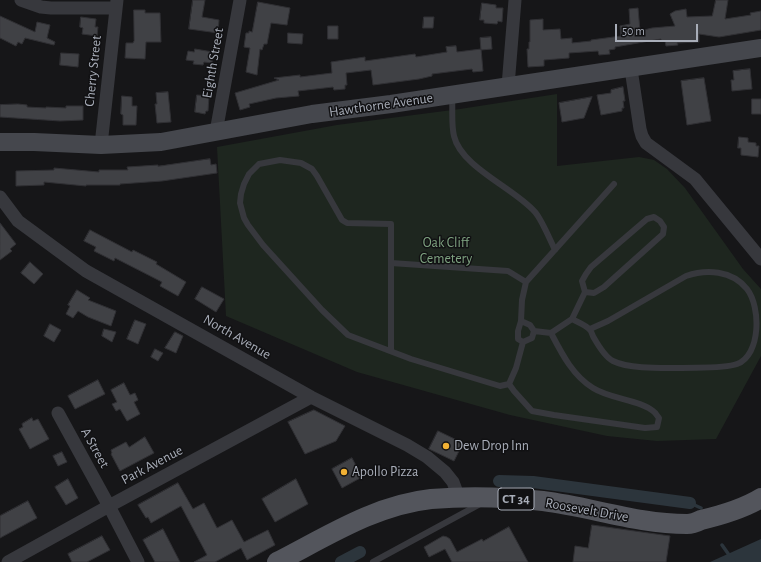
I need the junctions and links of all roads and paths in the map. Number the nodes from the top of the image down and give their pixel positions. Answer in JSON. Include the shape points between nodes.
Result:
{"nodes":[{"id":1,"x":20,"y":0,"type":"edge"},
{"id":2,"x":240,"y":0,"type":"edge"},
{"id":3,"x":515,"y":0,"type":"edge"},
{"id":4,"x":117,"y":4,"type":"edge"},
{"id":5,"x":761,"y":48,"type":"edge"},
{"id":6,"x":631,"y":68,"type":"junction"},
{"id":7,"x":508,"y":86,"type":"junction"},
{"id":8,"x":452,"y":95,"type":"junction"},
{"id":9,"x":216,"y":132,"type":"junction"},
{"id":10,"x":0,"y":142,"type":"edge"},
{"id":11,"x":101,"y":145,"type":"junction"},
{"id":12,"x":614,"y":184,"type":"dead end"},
{"id":13,"x":0,"y":197,"type":"edge"},
{"id":14,"x":555,"y":250,"type":"junction"},
{"id":15,"x":761,"y":259,"type":"edge"},
{"id":16,"x":391,"y":263,"type":"junction"},
{"id":17,"x":526,"y":282,"type":"junction"},
{"id":18,"x":585,"y":292,"type":"junction"},
{"id":19,"x":572,"y":319,"type":"junction"},
{"id":20,"x":521,"y":321,"type":"junction"},
{"id":21,"x":590,"y":329,"type":"junction"},
{"id":22,"x":534,"y":331,"type":"junction"},
{"id":23,"x":551,"y":333,"type":"junction"},
{"id":24,"x":523,"y":342,"type":"junction"},
{"id":25,"x":391,"y":351,"type":"junction"},
{"id":26,"x":510,"y":384,"type":"junction"},
{"id":27,"x":311,"y":397,"type":"junction"},
{"id":28,"x":58,"y":413,"type":"dead end"},
{"id":29,"x":459,"y":498,"type":"junction"},
{"id":30,"x":490,"y":498,"type":"junction"},
{"id":31,"x":761,"y":498,"type":"edge"},
{"id":32,"x":109,"y":506,"type":"junction"},
{"id":33,"x":8,"y":562,"type":"edge"},
{"id":34,"x":138,"y":562,"type":"edge"},
{"id":35,"x":277,"y":562,"type":"edge"},
{"id":36,"x":374,"y":562,"type":"edge"}],
"edges":[{"from":1,"to":4,"type":"street","via":[[41,7]]},
{"from":2,"to":9,"type":"street","name":"Eighth Street"},
{"from":3,"to":7,"type":"street"},
{"from":4,"to":11,"type":"street","name":"Cherry Street"},
{"from":5,"to":6,"type":"street","name":"Hawthorne Avenue"},
{"from":6,"to":7,"type":"street","name":"Hawthorne Avenue"},
{"from":6,"to":15,"type":"street","via":[[640,129],[646,143],[695,180]]},
{"from":7,"to":8,"type":"street","name":"Hawthorne Avenue"},
{"from":8,"to":9,"type":"street","name":"Hawthorne Avenue","via":[[312,114]]},
{"from":8,"to":14,"type":"lane","via":[[454,138],[462,153],[536,213]]},
{"from":9,"to":11,"type":"street","name":"Hawthorne Avenue","via":[[161,142]]},
{"from":10,"to":11,"type":"street","name":"Hawthorne Avenue"},
{"from":12,"to":14,"type":"lane"},
{"from":13,"to":27,"type":"street","name":"North Avenue","via":[[18,221],[86,271]]},
{"from":14,"to":17,"type":"lane"},
{"from":16,"to":17,"type":"lane","via":[[508,271]]},
{"from":16,"to":25,"type":"lane"},
{"from":16,"to":25,"type":"lane","via":[[390,224],[347,223],[342,220],[317,176],[307,165],[271,161],[259,164],[249,174],[241,194],[242,210],[248,225],[263,245],[348,335]]},
{"from":17,"to":20,"type":"lane"},
{"from":18,"to":18,"type":"lane","via":[[582,281],[591,267],[646,219],[654,217],[660,221],[664,227],[663,234],[604,287],[594,293]]},
{"from":18,"to":19,"type":"lane"},
{"from":19,"to":21,"type":"lane"},
{"from":19,"to":23,"type":"lane"},
{"from":20,"to":22,"type":"lane","via":[[530,325]]},
{"from":20,"to":24,"type":"lane","via":[[518,339]]},
{"from":21,"to":21,"type":"lane","via":[[611,360],[620,364],[660,368],[737,364],[747,358],[753,348],[757,332],[755,308],[747,289],[736,278],[710,271],[686,276]]},
{"from":22,"to":23,"type":"lane"},
{"from":22,"to":24,"type":"lane","via":[[532,338]]},
{"from":23,"to":26,"type":"lane","via":[[578,376],[594,389],[653,411],[659,418],[657,427],[645,428],[532,411]]},
{"from":24,"to":26,"type":"lane"},
{"from":25,"to":26,"type":"lane","via":[[500,386]]},
{"from":27,"to":29,"type":"street","name":"North Avenue","via":[[427,457],[453,482]]},
{"from":27,"to":32,"type":"street","name":"Park Avenue"},
{"from":28,"to":32,"type":"street","name":"A Street"},
{"from":29,"to":30,"type":"main road","name":"Roosevelt Drive","number":"CT 34"},
{"from":29,"to":35,"type":"main road","name":"Roosevelt Drive","number":"CT 34","via":[[410,502],[377,512]]},
{"from":30,"to":31,"type":"main road","name":"Roosevelt Drive","number":"CT 34","via":[[544,502],[649,521],[688,524],[723,514]]},
{"from":30,"to":36,"type":"lane"},
{"from":32,"to":33,"type":"street","name":"Park Avenue"},
{"from":32,"to":34,"type":"street","name":"A Street"}]}
